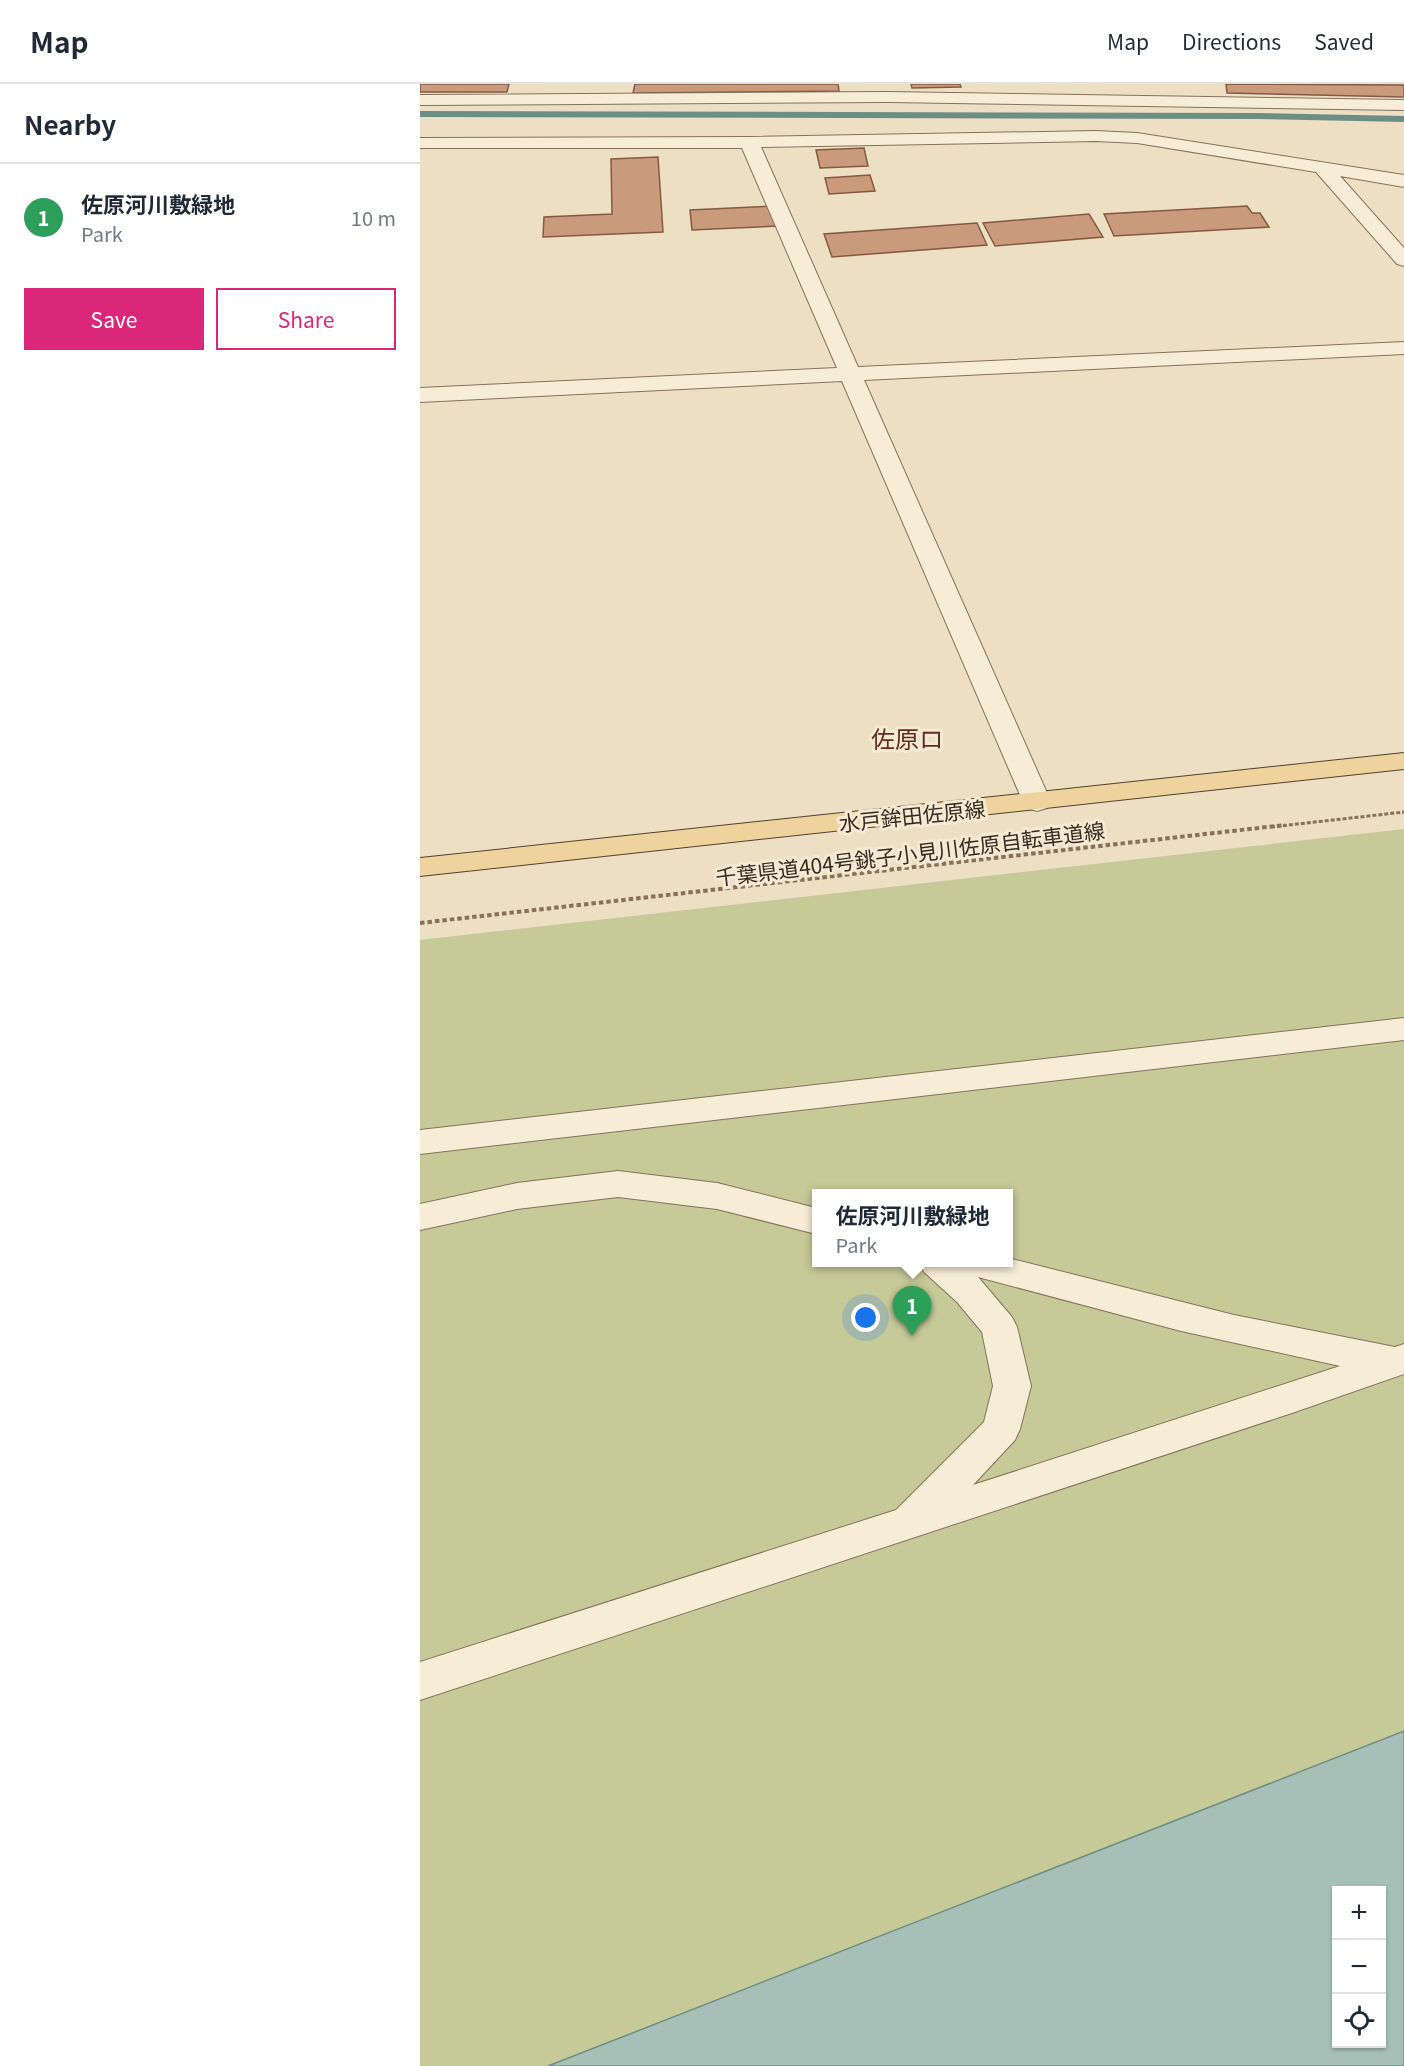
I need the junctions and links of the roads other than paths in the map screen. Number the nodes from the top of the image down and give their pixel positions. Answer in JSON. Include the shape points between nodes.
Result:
{"nodes":[{"id":1,"x":886,"y":91,"type":"edge"},
{"id":2,"x":562,"y":92,"type":"edge"},
{"id":3,"x":420,"y":100,"type":"edge"},
{"id":4,"x":1404,"y":105,"type":"edge"},
{"id":5,"x":749,"y":142,"type":"junction"},
{"id":6,"x":420,"y":143,"type":"edge"},
{"id":7,"x":1323,"y":169,"type":"junction"},
{"id":8,"x":1404,"y":181,"type":"edge"},
{"id":9,"x":1404,"y":260,"type":"edge"},
{"id":10,"x":1404,"y":348,"type":"edge"},
{"id":11,"x":850,"y":374,"type":"junction"},
{"id":12,"x":420,"y":395,"type":"edge"},
{"id":13,"x":1404,"y":761,"type":"edge"},
{"id":14,"x":1037,"y":802,"type":"junction"},
{"id":15,"x":420,"y":867,"type":"edge"},
{"id":16,"x":1404,"y":1029,"type":"edge"},
{"id":17,"x":420,"y":1142,"type":"edge"},
{"id":18,"x":420,"y":1217,"type":"edge"},
{"id":19,"x":812,"y":1220,"type":"edge"},
{"id":20,"x":942,"y":1267,"type":"edge"},
{"id":21,"x":986,"y":1267,"type":"edge"},
{"id":22,"x":1401,"y":1360,"type":"edge"},
{"id":23,"x":903,"y":1525,"type":"junction"},
{"id":24,"x":420,"y":1681,"type":"edge"}],
"edges":[{"from":1,"to":2,"type":"street"},
{"from":1,"to":4,"type":"street"},
{"from":2,"to":3,"type":"street"},
{"from":5,"to":6,"type":"street"},
{"from":5,"to":7,"type":"street","via":[[1096,136],[1137,138]]},
{"from":5,"to":11,"type":"street"},
{"from":7,"to":8,"type":"street"},
{"from":7,"to":9,"type":"street"},
{"from":10,"to":11,"type":"street"},
{"from":11,"to":12,"type":"street"},
{"from":11,"to":14,"type":"street"},
{"from":13,"to":14,"type":"main road","name":"水戸鉾田佐原線"},
{"from":14,"to":15,"type":"main road","name":"水戸鉾田佐原線"},
{"from":16,"to":17,"type":"street"},
{"from":18,"to":19,"type":"street","via":[[517,1196],[618,1184],[717,1196]]},
{"from":20,"to":23,"type":"street","via":[[970,1292],[999,1327],[1012,1386],[1001,1429]]},
{"from":21,"to":22,"type":"street","via":[[1212,1325],[1308,1346]]},
{"from":22,"to":23,"type":"street"},
{"from":23,"to":24,"type":"street"}]}
